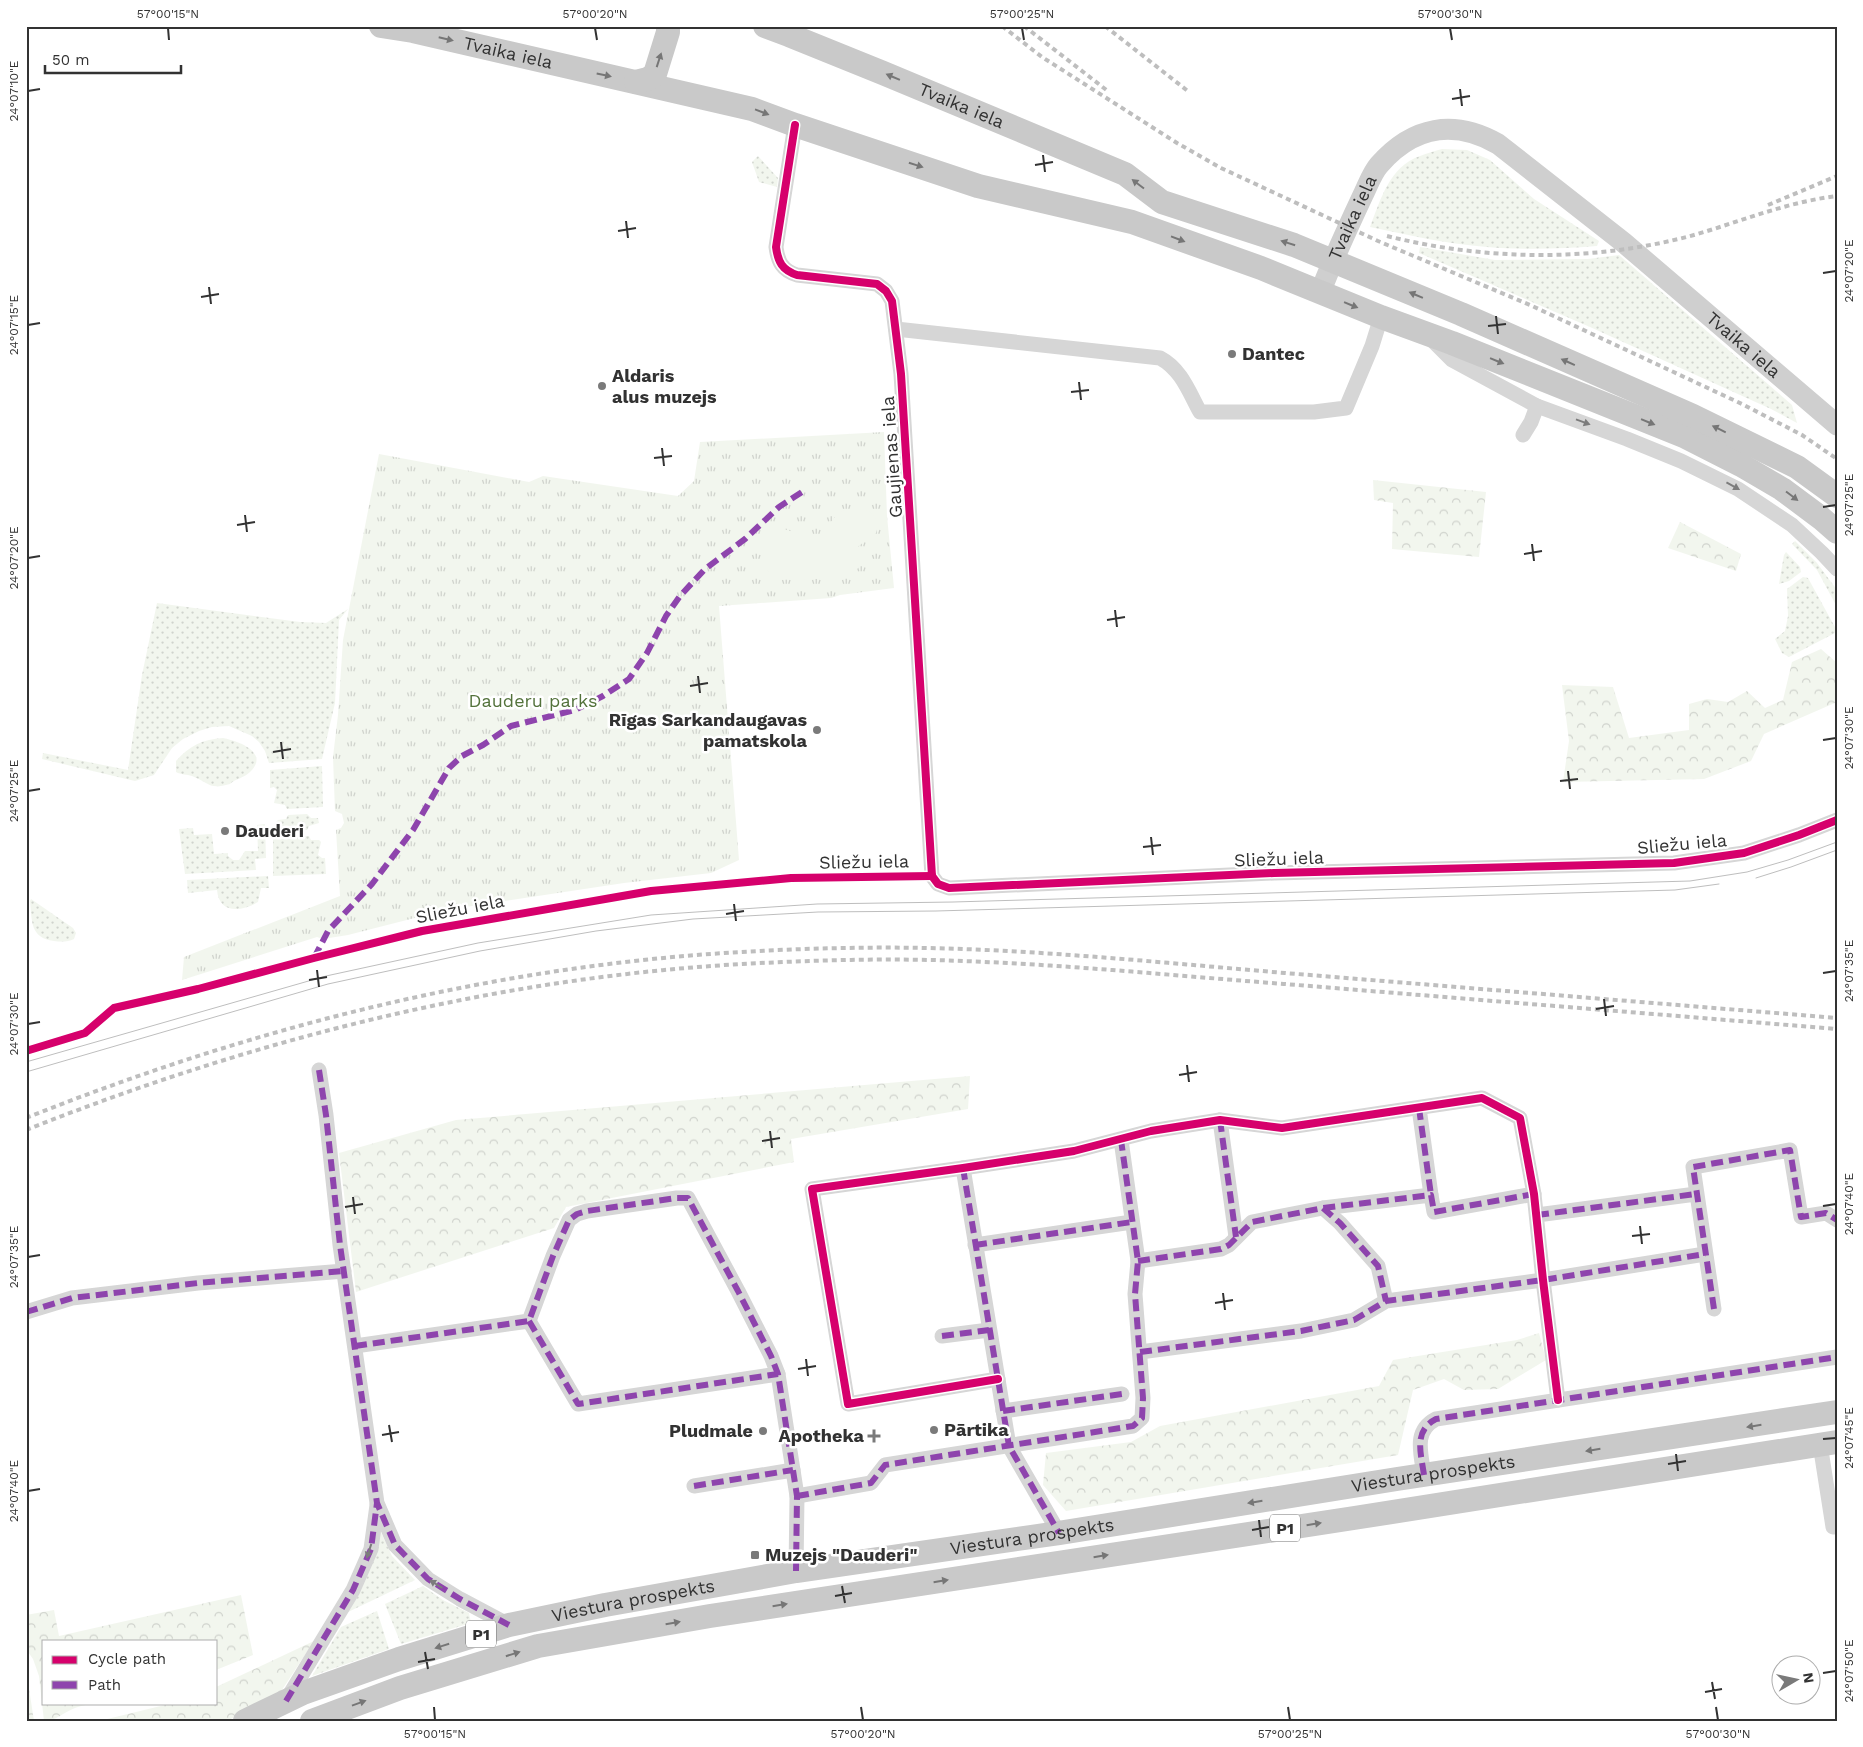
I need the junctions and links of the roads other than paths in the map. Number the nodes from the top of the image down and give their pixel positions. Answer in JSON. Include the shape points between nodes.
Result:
{"nodes":[{"id":1,"x":381,"y":26,"type":"edge"},
{"id":2,"x":668,"y":26,"type":"edge"},
{"id":3,"x":764,"y":26,"type":"edge"},
{"id":4,"x":636,"y":82,"type":"junction"},
{"id":5,"x":795,"y":125,"type":"junction"},
{"id":6,"x":1333,"y":260,"type":"junction"},
{"id":7,"x":1320,"y":293,"type":"junction"},
{"id":8,"x":1381,"y":317,"type":"junction"},
{"id":9,"x":896,"y":329,"type":"junction"},
{"id":10,"x":1424,"y":332,"type":"junction"},
{"id":11,"x":1537,"y":406,"type":"junction"},
{"id":12,"x":1837,"y":425,"type":"edge"},
{"id":13,"x":1523,"y":436,"type":"dead end"},
{"id":14,"x":1837,"y":496,"type":"edge"},
{"id":15,"x":1837,"y":532,"type":"edge"},
{"id":16,"x":1837,"y":569,"type":"edge"},
{"id":17,"x":1837,"y":820,"type":"edge"},
{"id":18,"x":932,"y":876,"type":"joint"},
{"id":19,"x":319,"y":1070,"type":"dead end"},
{"id":20,"x":1419,"y":1108,"type":"junction"},
{"id":21,"x":1220,"y":1120,"type":"junction"},
{"id":22,"x":1121,"y":1140,"type":"junction"},
{"id":23,"x":963,"y":1168,"type":"junction"},
{"id":24,"x":1534,"y":1194,"type":"junction"},
{"id":25,"x":1696,"y":1194,"type":"junction"},
{"id":26,"x":1431,"y":1195,"type":"junction"},
{"id":27,"x":1322,"y":1208,"type":"junction"},
{"id":28,"x":1537,"y":1215,"type":"junction"},
{"id":29,"x":1837,"y":1220,"type":"edge"},
{"id":30,"x":1132,"y":1222,"type":"junction"},
{"id":31,"x":1236,"y":1237,"type":"junction"},
{"id":32,"x":975,"y":1245,"type":"junction"},
{"id":33,"x":1704,"y":1254,"type":"junction"},
{"id":34,"x":1138,"y":1261,"type":"junction"},
{"id":35,"x":344,"y":1271,"type":"junction"},
{"id":36,"x":1543,"y":1280,"type":"junction"},
{"id":37,"x":1386,"y":1301,"type":"junction"},
{"id":38,"x":1714,"y":1309,"type":"dead end"},
{"id":39,"x":26,"y":1312,"type":"edge"},
{"id":40,"x":528,"y":1321,"type":"junction"},
{"id":41,"x":989,"y":1330,"type":"junction"},
{"id":42,"x":942,"y":1336,"type":"dead end"},
{"id":43,"x":355,"y":1346,"type":"junction"},
{"id":44,"x":1140,"y":1352,"type":"junction"},
{"id":45,"x":1837,"y":1358,"type":"edge"},
{"id":46,"x":778,"y":1374,"type":"junction"},
{"id":47,"x":998,"y":1379,"type":"junction"},
{"id":48,"x":1122,"y":1394,"type":"dead end"},
{"id":49,"x":1837,"y":1398,"type":"edge"},
{"id":50,"x":1558,"y":1400,"type":"junction"},
{"id":51,"x":1003,"y":1411,"type":"junction"},
{"id":52,"x":1837,"y":1412,"type":"edge"},
{"id":53,"x":1779,"y":1422,"type":"junction"},
{"id":54,"x":1828,"y":1443,"type":"edge"},
{"id":55,"x":1009,"y":1446,"type":"junction"},
{"id":56,"x":793,"y":1470,"type":"junction"},
{"id":57,"x":1424,"y":1475,"type":"junction"},
{"id":58,"x":694,"y":1486,"type":"dead end"},
{"id":59,"x":798,"y":1496,"type":"junction"},
{"id":60,"x":377,"y":1503,"type":"junction"},
{"id":61,"x":1833,"y":1526,"type":"dead end"},
{"id":62,"x":1058,"y":1533,"type":"junction"},
{"id":63,"x":796,"y":1570,"type":"junction"},
{"id":64,"x":728,"y":1583,"type":"junction"},
{"id":65,"x":732,"y":1613,"type":"junction"},
{"id":66,"x":509,"y":1625,"type":"junction"},
{"id":67,"x":286,"y":1701,"type":"junction"},
{"id":68,"x":245,"y":1721,"type":"edge"},
{"id":69,"x":312,"y":1721,"type":"edge"}],
"edges":[{"from":1,"to":4,"type":"main road","name":"Tvaika iela","one_way":true},
{"from":4,"to":2,"type":"main road","one_way":true,"via":[[648,80],[655,74]]},
{"from":6,"to":3,"type":"main road","name":"Tvaika iela","one_way":true,"via":[[1294,244],[1162,202],[1125,174]]},
{"from":4,"to":5,"type":"main road","name":"Tvaika iela","one_way":true,"via":[[752,109]]},
{"from":5,"to":7,"type":"main road","name":"Tvaika iela","one_way":true,"via":[[978,186],[1132,222],[1261,268]]},
{"from":5,"to":9,"type":"street","name":"Gaujienas iela","via":[[776,247],[781,266],[797,275],[877,284],[892,300]]},
{"from":6,"to":7,"type":"street"},
{"from":6,"to":12,"type":"street","name":"Tvaika iela","via":[[1378,166],[1396,148],[1427,131],[1448,128],[1478,134],[1498,144],[1622,242]]},
{"from":14,"to":6,"type":"main road","one_way":true,"via":[[1797,467],[1693,416]]},
{"from":7,"to":8,"type":"main road","name":"Tvaika iela","one_way":true},
{"from":8,"to":9,"type":"street","via":[[1346,408],[1314,412],[1200,412],[1178,372],[1160,358]]},
{"from":8,"to":10,"type":"main road","name":"Tvaika iela"},
{"from":9,"to":18,"type":"street","name":"Gaujienas iela","via":[[908,466]]},
{"from":10,"to":11,"type":"street","via":[[1452,360]]},
{"from":10,"to":15,"type":"main road","name":"Tvaika iela","one_way":true,"via":[[1684,436],[1782,489]]},
{"from":11,"to":13,"type":"street"},
{"from":11,"to":16,"type":"street","one_way":true,"via":[[1628,439],[1738,489],[1792,525]]},
{"from":17,"to":18,"type":"street","name":"Sliežu iela","via":[[1744,853],[1674,863],[1274,873],[949,888],[938,884]]},
{"from":19,"to":35,"type":"street"},
{"from":20,"to":21,"type":"street","via":[[1282,1128]]},
{"from":20,"to":24,"type":"street","via":[[1482,1098],[1520,1118]]},
{"from":20,"to":26,"type":"street"},
{"from":21,"to":22,"type":"street","via":[[1151,1131]]},
{"from":21,"to":31,"type":"street"},
{"from":22,"to":23,"type":"street","via":[[1074,1151]]},
{"from":22,"to":30,"type":"street"},
{"from":23,"to":32,"type":"street"},
{"from":23,"to":47,"type":"street","via":[[812,1189],[848,1404]]},
{"from":24,"to":26,"type":"street","via":[[1434,1212]]},
{"from":24,"to":28,"type":"street"},
{"from":25,"to":28,"type":"street"},
{"from":25,"to":29,"type":"street","via":[[1693,1167],[1790,1150],[1801,1217],[1826,1213]]},
{"from":25,"to":33,"type":"street"},
{"from":26,"to":27,"type":"street"},
{"from":27,"to":31,"type":"street","via":[[1252,1222]]},
{"from":27,"to":37,"type":"street","via":[[1340,1223],[1378,1266]]},
{"from":28,"to":36,"type":"street"},
{"from":30,"to":32,"type":"street"},
{"from":30,"to":34,"type":"street"},
{"from":31,"to":34,"type":"street","via":[[1229,1245],[1220,1248]]},
{"from":32,"to":41,"type":"street"},
{"from":33,"to":36,"type":"street"},
{"from":33,"to":38,"type":"street"},
{"from":34,"to":44,"type":"street","via":[[1136,1294]]},
{"from":35,"to":39,"type":"street","via":[[72,1298]]},
{"from":35,"to":43,"type":"street"},
{"from":36,"to":37,"type":"street"},
{"from":36,"to":50,"type":"street"},
{"from":37,"to":44,"type":"street","via":[[1354,1320],[1292,1332]]},
{"from":40,"to":43,"type":"street"},
{"from":40,"to":46,"type":"street","via":[[578,1404]]},
{"from":40,"to":46,"type":"street","via":[[569,1220],[576,1214],[688,1198]]},
{"from":41,"to":42,"type":"street"},
{"from":41,"to":47,"type":"street"},
{"from":43,"to":60,"type":"street"},
{"from":44,"to":55,"type":"street","via":[[1142,1418],[1133,1426]]},
{"from":45,"to":50,"type":"street"},
{"from":46,"to":56,"type":"street"},
{"from":47,"to":51,"type":"street"},
{"from":48,"to":51,"type":"street"},
{"from":49,"to":53,"type":"main road","via":[[1812,1403]]},
{"from":50,"to":57,"type":"street","via":[[1436,1419],[1428,1423],[1420,1445]]},
{"from":51,"to":55,"type":"street"},
{"from":52,"to":53,"type":"main road","name":"Viestura prospekts","number":"P1"},
{"from":53,"to":57,"type":"main road","name":"Viestura prospekts","number":"P1","one_way":true},
{"from":54,"to":61,"type":"street"},
{"from":65,"to":54,"type":"main road","name":"Viestura prospekts","number":"P1","one_way":true},
{"from":55,"to":59,"type":"street","via":[[885,1465],[870,1483]]},
{"from":55,"to":62,"type":"street"},
{"from":56,"to":58,"type":"street"},
{"from":56,"to":59,"type":"street"},
{"from":57,"to":62,"type":"main road","name":"Viestura prospekts","number":"P1","one_way":true},
{"from":59,"to":63,"type":"street"},
{"from":66,"to":60,"type":"street","one_way":true,"via":[[428,1579],[395,1545]]},
{"from":60,"to":67,"type":"street","one_way":true,"via":[[371,1549],[354,1590]]},
{"from":62,"to":63,"type":"main road","name":"Viestura prospekts","number":"P1"},
{"from":63,"to":64,"type":"main road","name":"Viestura prospekts","number":"P1"},
{"from":64,"to":65,"type":"main road"},
{"from":64,"to":66,"type":"main road","name":"Viestura prospekts","number":"P1"},
{"from":69,"to":65,"type":"main road","name":"Viestura prospekts","number":"P1","one_way":true,"via":[[400,1688],[538,1646]]},
{"from":66,"to":67,"type":"main road","name":"Viestura prospekts","number":"P1","one_way":true,"via":[[399,1659]]},
{"from":67,"to":68,"type":"main road","name":"Viestura prospekts","number":"P1"}]}
